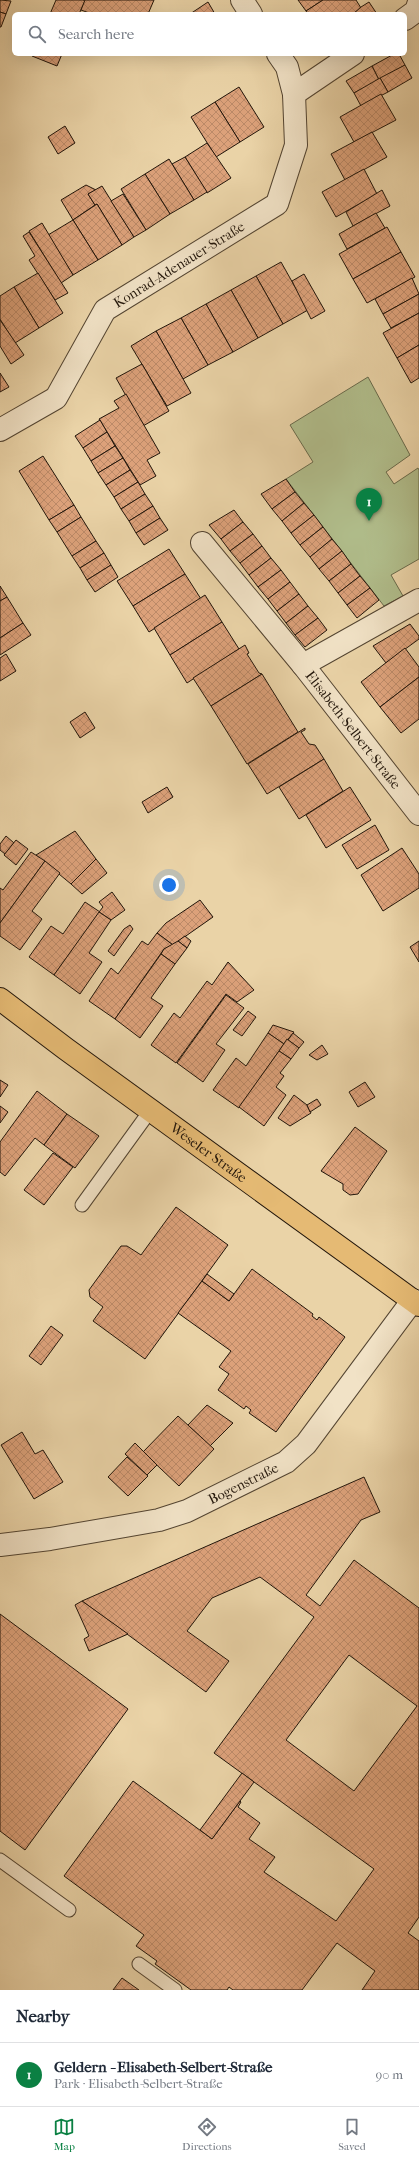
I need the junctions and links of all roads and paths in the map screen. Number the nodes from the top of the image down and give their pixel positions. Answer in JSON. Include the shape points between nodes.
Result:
{"nodes":[{"id":1,"x":242,"y":0,"type":"edge"},
{"id":2,"x":250,"y":12,"type":"edge"},
{"id":3,"x":279,"y":56,"type":"edge"},
{"id":4,"x":350,"y":56,"type":"edge"},
{"id":5,"x":294,"y":94,"type":"junction"},
{"id":6,"x":0,"y":430,"type":"edge"},
{"id":7,"x":202,"y":543,"type":"dead end"},
{"id":8,"x":419,"y":600,"type":"edge"},
{"id":9,"x":303,"y":665,"type":"junction"},
{"id":10,"x":419,"y":814,"type":"edge"},
{"id":11,"x":0,"y":999,"type":"edge"},
{"id":12,"x":150,"y":1111,"type":"junction"},
{"id":13,"x":82,"y":1205,"type":"dead end"},
{"id":14,"x":416,"y":1303,"type":"edge"},
{"id":15,"x":0,"y":1545,"type":"edge"},
{"id":16,"x":0,"y":1860,"type":"edge"},
{"id":17,"x":69,"y":1910,"type":"dead end"},
{"id":18,"x":139,"y":1964,"type":"dead end"},
{"id":19,"x":175,"y":1990,"type":"edge"}],
"edges":[{"from":1,"to":2,"type":"street"},
{"from":3,"to":5,"type":"street","name":"Konrad-Adenauer-Straße","via":[[287,67]]},
{"from":4,"to":5,"type":"street"},
{"from":5,"to":6,"type":"street","name":"Konrad-Adenauer-Straße","via":[[296,145],[277,204],[106,310],[56,398]]},
{"from":7,"to":9,"type":"street","name":"Elisabeth-Selbert-Straße"},
{"from":8,"to":9,"type":"street","name":"Elisabeth-Selbert-Straße"},
{"from":9,"to":10,"type":"street","name":"Elisabeth-Selbert-Straße"},
{"from":11,"to":12,"type":"main road","name":"Weseler Straße"},
{"from":12,"to":13,"type":"lane"},
{"from":12,"to":14,"type":"main road","name":"Weseler Straße"},
{"from":14,"to":15,"type":"street","name":"Bogenstraße","via":[[306,1444],[286,1462],[210,1501],[159,1520]]},
{"from":16,"to":17,"type":"lane"},
{"from":18,"to":19,"type":"lane"}]}
